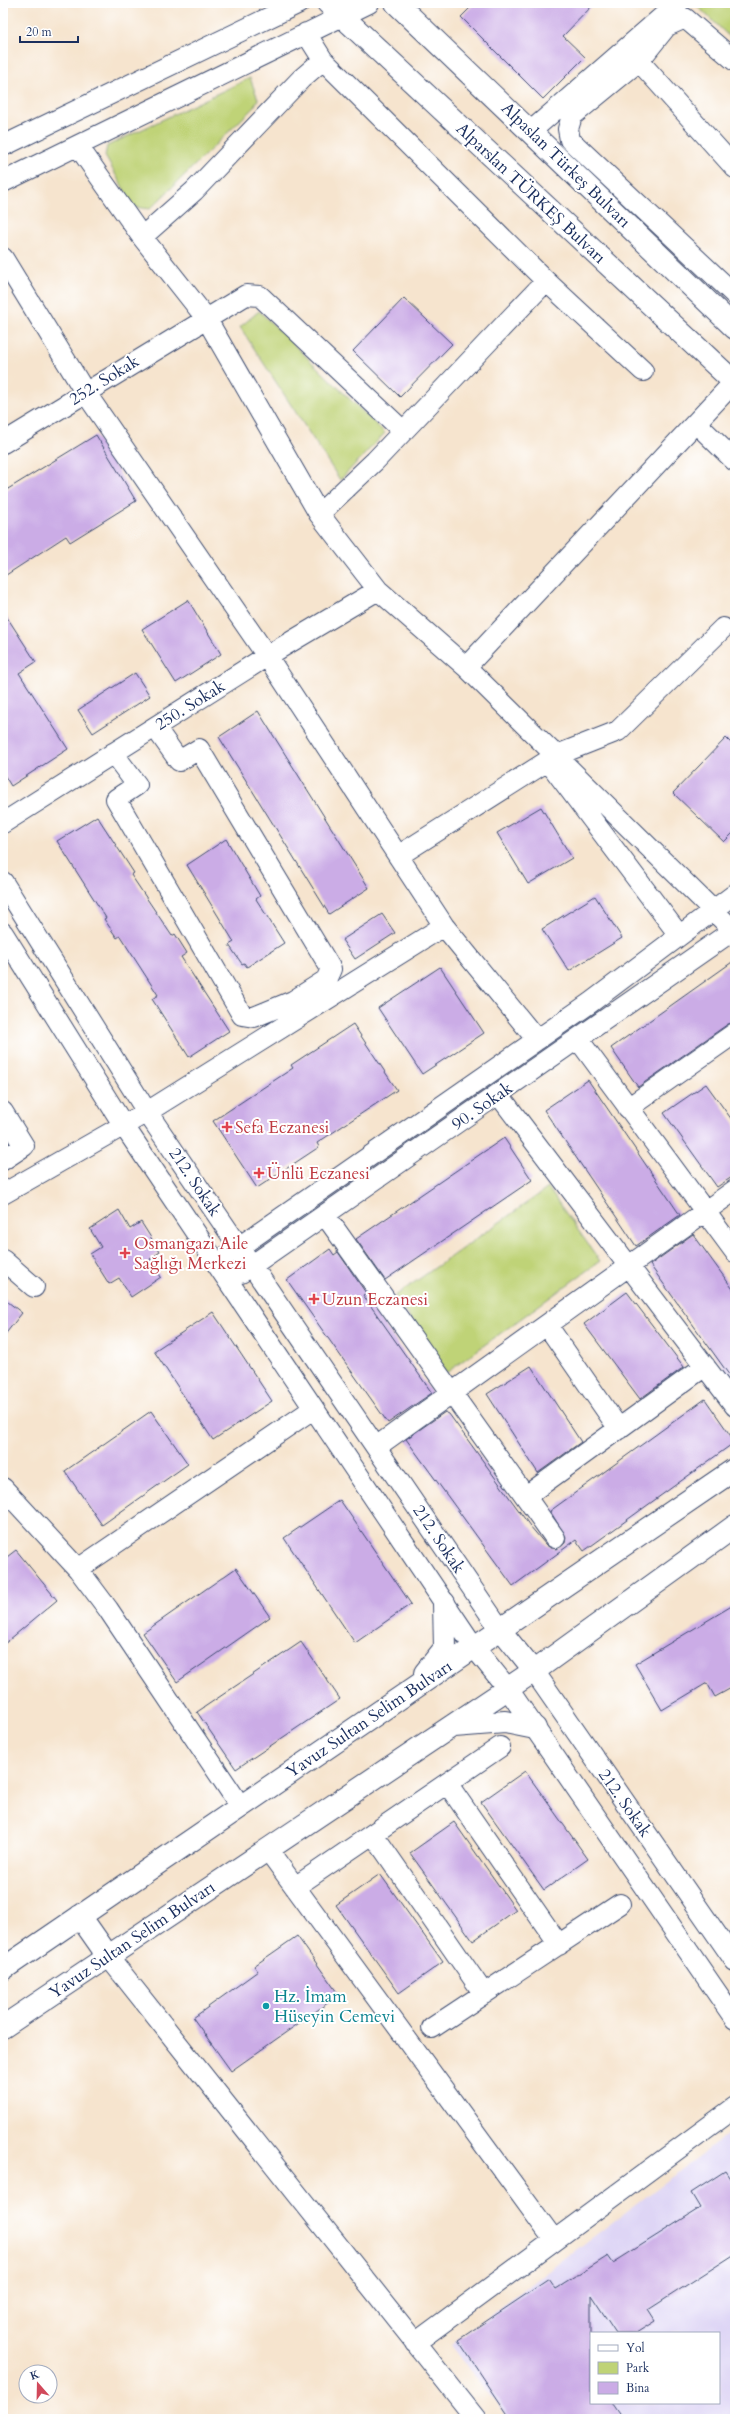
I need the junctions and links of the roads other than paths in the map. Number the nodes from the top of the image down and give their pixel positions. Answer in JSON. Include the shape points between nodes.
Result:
{"nodes":[{"id":1,"x":299,"y":3,"type":"edge"},
{"id":2,"x":369,"y":3,"type":"edge"},
{"id":3,"x":396,"y":3,"type":"edge"},
{"id":4,"x":678,"y":3,"type":"edge"},
{"id":5,"x":334,"y":9,"type":"edge"},
{"id":6,"x":306,"y":33,"type":"junction"},
{"id":7,"x":633,"y":54,"type":"junction"},
{"id":8,"x":323,"y":60,"type":"junction"},
{"id":9,"x":735,"y":61,"type":"edge"},
{"id":10,"x":530,"y":132,"type":"junction"},
{"id":11,"x":3,"y":146,"type":"edge"},
{"id":12,"x":78,"y":146,"type":"junction"},
{"id":13,"x":735,"y":168,"type":"edge"},
{"id":14,"x":3,"y":182,"type":"edge"},
{"id":15,"x":142,"y":236,"type":"junction"},
{"id":16,"x":3,"y":258,"type":"edge"},
{"id":17,"x":546,"y":281,"type":"junction"},
{"id":18,"x":735,"y":295,"type":"edge"},
{"id":19,"x":206,"y":318,"type":"junction"},
{"id":20,"x":735,"y":328,"type":"edge"},
{"id":21,"x":643,"y":371,"type":"dead end"},
{"id":22,"x":735,"y":382,"type":"edge"},
{"id":23,"x":85,"y":392,"type":"junction"},
{"id":24,"x":696,"y":423,"type":"junction"},
{"id":25,"x":403,"y":431,"type":"junction"},
{"id":26,"x":3,"y":443,"type":"edge"},
{"id":27,"x":735,"y":461,"type":"edge"},
{"id":28,"x":319,"y":514,"type":"junction"},
{"id":29,"x":378,"y":590,"type":"junction"},
{"id":30,"x":723,"y":628,"type":"dead end"},
{"id":31,"x":268,"y":656,"type":"junction"},
{"id":32,"x":466,"y":667,"type":"junction"},
{"id":33,"x":155,"y":727,"type":"junction"},
{"id":34,"x":113,"y":753,"type":"junction"},
{"id":35,"x":553,"y":758,"type":"junction"},
{"id":36,"x":3,"y":823,"type":"edge"},
{"id":37,"x":398,"y":856,"type":"junction"},
{"id":38,"x":3,"y":882,"type":"edge"},
{"id":39,"x":735,"y":894,"type":"edge"},
{"id":40,"x":714,"y":909,"type":"junction"},
{"id":41,"x":444,"y":926,"type":"junction"},
{"id":42,"x":734,"y":929,"type":"edge"},
{"id":43,"x":3,"y":932,"type":"edge"},
{"id":44,"x":679,"y":935,"type":"junction"},
{"id":45,"x":735,"y":1033,"type":"edge"},
{"id":46,"x":578,"y":1039,"type":"junction"},
{"id":47,"x":537,"y":1040,"type":"junction"},
{"id":48,"x":499,"y":1094,"type":"junction"},
{"id":49,"x":628,"y":1108,"type":"junction"},
{"id":50,"x":3,"y":1112,"type":"edge"},
{"id":51,"x":147,"y":1112,"type":"junction"},
{"id":52,"x":124,"y":1126,"type":"junction"},
{"id":53,"x":3,"y":1160,"type":"edge"},
{"id":54,"x":735,"y":1190,"type":"edge"},
{"id":55,"x":3,"y":1194,"type":"edge"},
{"id":56,"x":705,"y":1211,"type":"junction"},
{"id":57,"x":325,"y":1215,"type":"junction"},
{"id":58,"x":239,"y":1247,"type":"junction"},
{"id":59,"x":735,"y":1252,"type":"edge"},
{"id":60,"x":3,"y":1260,"type":"edge"},
{"id":61,"x":216,"y":1263,"type":"junction"},
{"id":62,"x":252,"y":1266,"type":"junction"},
{"id":63,"x":629,"y":1267,"type":"junction"},
{"id":64,"x":228,"y":1282,"type":"junction"},
{"id":65,"x":34,"y":1287,"type":"dead end"},
{"id":66,"x":546,"y":1325,"type":"junction"},
{"id":67,"x":705,"y":1366,"type":"junction"},
{"id":68,"x":453,"y":1392,"type":"junction"},
{"id":69,"x":735,"y":1406,"type":"edge"},
{"id":70,"x":313,"y":1409,"type":"junction"},
{"id":71,"x":619,"y":1429,"type":"junction"},
{"id":72,"x":376,"y":1447,"type":"junction"},
{"id":73,"x":735,"y":1469,"type":"edge"},
{"id":74,"x":3,"y":1488,"type":"edge"},
{"id":75,"x":526,"y":1496,"type":"junction"},
{"id":76,"x":735,"y":1526,"type":"edge"},
{"id":77,"x":555,"y":1538,"type":"dead end"},
{"id":78,"x":78,"y":1569,"type":"junction"},
{"id":79,"x":444,"y":1603,"type":"junction"},
{"id":80,"x":500,"y":1629,"type":"junction"},
{"id":81,"x":474,"y":1647,"type":"junction"},
{"id":82,"x":534,"y":1671,"type":"junction"},
{"id":83,"x":508,"y":1688,"type":"junction"},
{"id":84,"x":414,"y":1689,"type":"junction"},
{"id":85,"x":452,"y":1726,"type":"junction"},
{"id":86,"x":535,"y":1728,"type":"junction"},
{"id":87,"x":500,"y":1747,"type":"dead end"},
{"id":88,"x":447,"y":1784,"type":"junction"},
{"id":89,"x":241,"y":1807,"type":"junction"},
{"id":90,"x":373,"y":1834,"type":"junction"},
{"id":91,"x":268,"y":1850,"type":"junction"},
{"id":92,"x":295,"y":1887,"type":"junction"},
{"id":93,"x":620,"y":1904,"type":"dead end"},
{"id":94,"x":80,"y":1916,"type":"junction"},
{"id":95,"x":559,"y":1945,"type":"junction"},
{"id":96,"x":108,"y":1956,"type":"junction"},
{"id":97,"x":735,"y":1961,"type":"edge"},
{"id":98,"x":3,"y":1969,"type":"edge"},
{"id":99,"x":484,"y":1994,"type":"junction"},
{"id":100,"x":735,"y":2019,"type":"edge"},
{"id":101,"x":3,"y":2026,"type":"edge"},
{"id":102,"x":432,"y":2028,"type":"dead end"},
{"id":103,"x":735,"y":2107,"type":"edge"},
{"id":104,"x":554,"y":2240,"type":"junction"},
{"id":105,"x":415,"y":2343,"type":"junction"},
{"id":106,"x":476,"y":2419,"type":"edge"}],
"edges":[{"from":1,"to":11,"type":"street"},
{"from":2,"to":5,"type":"street"},
{"from":3,"to":10,"type":"main road","name":"Alpaslan Türkeş Bulvarı"},
{"from":4,"to":7,"type":"street"},
{"from":5,"to":6,"type":"street"},
{"from":5,"to":22,"type":"main road","name":"Alparslan TÜRKEŞ Bulvarı"},
{"from":6,"to":8,"type":"street"},
{"from":6,"to":12,"type":"street"},
{"from":7,"to":9,"type":"street","via":[[667,26],[685,18]]},
{"from":7,"to":10,"type":"street"},
{"from":7,"to":13,"type":"street"},
{"from":7,"to":18,"type":"street","via":[[572,116],[568,129],[570,140]]},
{"from":8,"to":15,"type":"street","via":[[301,79],[194,191]]},
{"from":8,"to":17,"type":"street"},
{"from":10,"to":20,"type":"main road","name":"Alpaslan Türkeş Bulvarı"},
{"from":12,"to":14,"type":"street"},
{"from":12,"to":15,"type":"street"},
{"from":15,"to":19,"type":"street"},
{"from":16,"to":23,"type":"street"},
{"from":17,"to":21,"type":"street"},
{"from":17,"to":25,"type":"street"},
{"from":19,"to":23,"type":"street","name":"252. Sokak"},
{"from":19,"to":25,"type":"street","name":"252. Sokak","via":[[246,295],[260,296]]},
{"from":19,"to":28,"type":"street"},
{"from":22,"to":24,"type":"street"},
{"from":23,"to":26,"type":"street","name":"252. Sokak"},
{"from":23,"to":31,"type":"street"},
{"from":24,"to":27,"type":"street"},
{"from":24,"to":32,"type":"street"},
{"from":25,"to":28,"type":"street"},
{"from":28,"to":29,"type":"street"},
{"from":29,"to":31,"type":"street","name":"250. Sokak"},
{"from":29,"to":32,"type":"street"},
{"from":30,"to":35,"type":"street","via":[[618,731]]},
{"from":31,"to":33,"type":"street","name":"250. Sokak"},
{"from":31,"to":37,"type":"street"},
{"from":32,"to":35,"type":"street"},
{"from":33,"to":34,"type":"street","name":"250. Sokak"},
{"from":33,"to":34,"type":"street","via":[[179,761],[199,749],[331,969],[326,980],[293,1001],[254,1017],[242,1015],[116,799],[137,785]]},
{"from":34,"to":36,"type":"street","name":"250. Sokak"},
{"from":35,"to":37,"type":"street"},
{"from":35,"to":40,"type":"street"},
{"from":35,"to":44,"type":"street"},
{"from":37,"to":41,"type":"street"},
{"from":38,"to":51,"type":"street","name":"212. Sokak"},
{"from":39,"to":40,"type":"street","name":"90. Sokak"},
{"from":40,"to":42,"type":"street"},
{"from":40,"to":44,"type":"street","name":"90. Sokak"},
{"from":41,"to":47,"type":"street"},
{"from":41,"to":51,"type":"street"},
{"from":42,"to":46,"type":"street","name":"90. Sokak"},
{"from":43,"to":52,"type":"street"},
{"from":44,"to":47,"type":"street","name":"90. Sokak"},
{"from":45,"to":49,"type":"street"},
{"from":46,"to":48,"type":"street","name":"90. Sokak"},
{"from":46,"to":49,"type":"street"},
{"from":47,"to":58,"type":"street","name":"90. Sokak"},
{"from":48,"to":57,"type":"street","name":"90. Sokak"},
{"from":48,"to":63,"type":"street"},
{"from":49,"to":56,"type":"street"},
{"from":50,"to":53,"type":"street","via":[[24,1146]]},
{"from":51,"to":52,"type":"street"},
{"from":51,"to":58,"type":"street","name":"212. Sokak"},
{"from":52,"to":55,"type":"street"},
{"from":52,"to":61,"type":"street"},
{"from":54,"to":56,"type":"street"},
{"from":56,"to":59,"type":"street"},
{"from":56,"to":63,"type":"street"},
{"from":57,"to":62,"type":"street","name":"90. Sokak"},
{"from":57,"to":68,"type":"street"},
{"from":58,"to":61,"type":"street","name":"90. Sokak"},
{"from":58,"to":62,"type":"street","name":"212. Sokak"},
{"from":60,"to":65,"type":"street"},
{"from":61,"to":64,"type":"street"},
{"from":62,"to":64,"type":"street","name":"90. Sokak"},
{"from":62,"to":72,"type":"street","name":"212. Sokak"},
{"from":63,"to":66,"type":"street"},
{"from":63,"to":67,"type":"street"},
{"from":64,"to":70,"type":"street"},
{"from":66,"to":68,"type":"street"},
{"from":66,"to":71,"type":"street"},
{"from":67,"to":69,"type":"street"},
{"from":67,"to":71,"type":"street"},
{"from":68,"to":72,"type":"street"},
{"from":68,"to":75,"type":"street"},
{"from":70,"to":78,"type":"street"},
{"from":70,"to":79,"type":"street"},
{"from":71,"to":75,"type":"street"},
{"from":72,"to":80,"type":"street","name":"212. Sokak"},
{"from":73,"to":80,"type":"main road","name":"Yavuz Sultan Selim Bulvarı"},
{"from":74,"to":78,"type":"street"},
{"from":75,"to":77,"type":"street"},
{"from":76,"to":82,"type":"main road","name":"Yavuz Sultan Selim Bulvarı"},
{"from":78,"to":89,"type":"street","via":[[108,1609]]},
{"from":79,"to":81,"type":"street"},
{"from":79,"to":84,"type":"main road","via":[[445,1648]]},
{"from":80,"to":81,"type":"main road","name":"Yavuz Sultan Selim Bulvarı"},
{"from":80,"to":82,"type":"street","name":"212. Sokak"},
{"from":81,"to":83,"type":"street"},
{"from":81,"to":84,"type":"main road","name":"Yavuz Sultan Selim Bulvarı"},
{"from":82,"to":83,"type":"main road","name":"Yavuz Sultan Selim Bulvarı"},
{"from":82,"to":97,"type":"street","name":"212. Sokak"},
{"from":83,"to":85,"type":"main road","name":"Yavuz Sultan Selim Bulvarı"},
{"from":83,"to":86,"type":"street"},
{"from":84,"to":89,"type":"main road","name":"Yavuz Sultan Selim Bulvarı"},
{"from":85,"to":86,"type":"main road","via":[[505,1722]]},
{"from":85,"to":91,"type":"main road","name":"Yavuz Sultan Selim Bulvarı"},
{"from":86,"to":100,"type":"street"},
{"from":87,"to":88,"type":"street"},
{"from":88,"to":90,"type":"street"},
{"from":88,"to":95,"type":"street"},
{"from":89,"to":94,"type":"main road","name":"Yavuz Sultan Selim Bulvarı"},
{"from":90,"to":92,"type":"street"},
{"from":90,"to":99,"type":"street"},
{"from":91,"to":92,"type":"street"},
{"from":91,"to":96,"type":"main road","name":"Yavuz Sultan Selim Bulvarı"},
{"from":92,"to":104,"type":"street"},
{"from":93,"to":95,"type":"street"},
{"from":94,"to":96,"type":"main road"},
{"from":94,"to":98,"type":"main road","name":"Yavuz Sultan Selim Bulvarı"},
{"from":95,"to":99,"type":"street"},
{"from":96,"to":101,"type":"main road","name":"Yavuz Sultan Selim Bulvarı"},
{"from":96,"to":105,"type":"street"},
{"from":99,"to":102,"type":"street"},
{"from":103,"to":104,"type":"street"},
{"from":104,"to":105,"type":"street"},
{"from":105,"to":106,"type":"street"}]}
